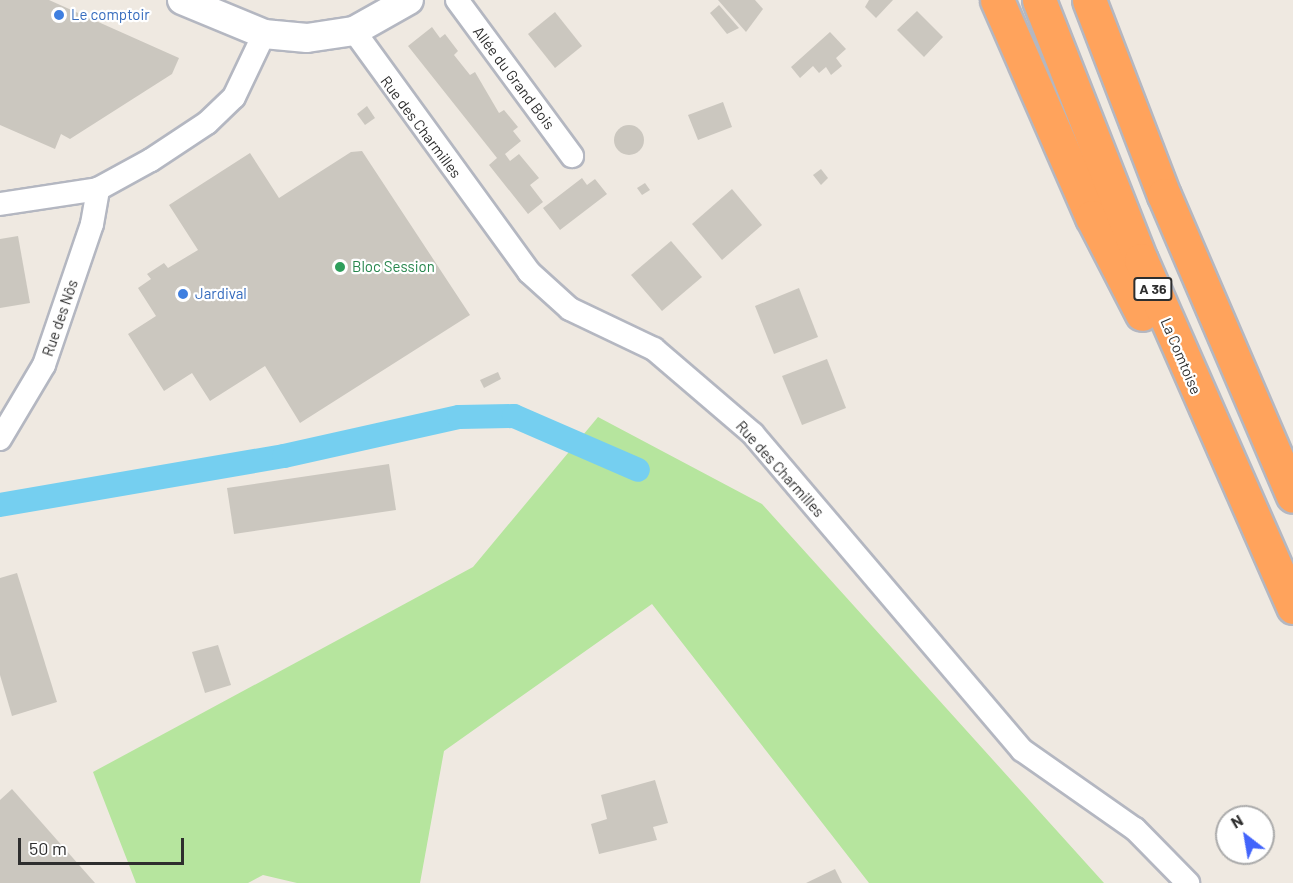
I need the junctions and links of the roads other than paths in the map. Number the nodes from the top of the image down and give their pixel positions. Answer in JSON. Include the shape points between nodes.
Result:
{"nodes":[{"id":1,"x":182,"y":0,"type":"edge"},
{"id":2,"x":409,"y":0,"type":"edge"},
{"id":3,"x":457,"y":0,"type":"edge"},
{"id":4,"x":997,"y":0,"type":"edge"},
{"id":5,"x":1040,"y":0,"type":"edge"},
{"id":6,"x":1089,"y":0,"type":"edge"},
{"id":7,"x":1104,"y":0,"type":"edge"},
{"id":8,"x":354,"y":31,"type":"junction"},
{"id":9,"x":264,"y":34,"type":"junction"},
{"id":10,"x":572,"y":156,"type":"dead end"},
{"id":11,"x":98,"y":189,"type":"junction"},
{"id":12,"x":1164,"y":195,"type":"junction"},
{"id":13,"x":0,"y":204,"type":"edge"},
{"id":14,"x":0,"y":439,"type":"edge"},
{"id":15,"x":1293,"y":496,"type":"edge"},
{"id":16,"x":1278,"y":574,"type":"junction"},
{"id":17,"x":1293,"y":607,"type":"edge"},
{"id":18,"x":1188,"y":883,"type":"edge"}],
"edges":[{"from":1,"to":9,"type":"street"},
{"from":2,"to":8,"type":"street"},
{"from":3,"to":10,"type":"street","name":"Allée du Grand Bois"},
{"from":4,"to":16,"type":"highway","via":[[1092,217]]},
{"from":5,"to":16,"type":"highway","name":"La Comtoise","number":"A 36","via":[[1141,260]]},
{"from":6,"to":12,"type":"highway"},
{"from":7,"to":12,"type":"highway"},
{"from":8,"to":9,"type":"street","via":[[308,38]]},
{"from":8,"to":18,"type":"street","name":"Rue des Charmilles","via":[[529,272],[570,309],[654,349],[753,434],[1022,750],[1135,829]]},
{"from":9,"to":11,"type":"street","via":[[234,96],[207,123]]},
{"from":11,"to":13,"type":"street"},
{"from":11,"to":14,"type":"street","name":"Rue des Nôs","via":[[92,224],[44,365]]},
{"from":12,"to":15,"type":"highway"},
{"from":16,"to":17,"type":"highway","name":"La Comtoise","number":"A 36"}]}
